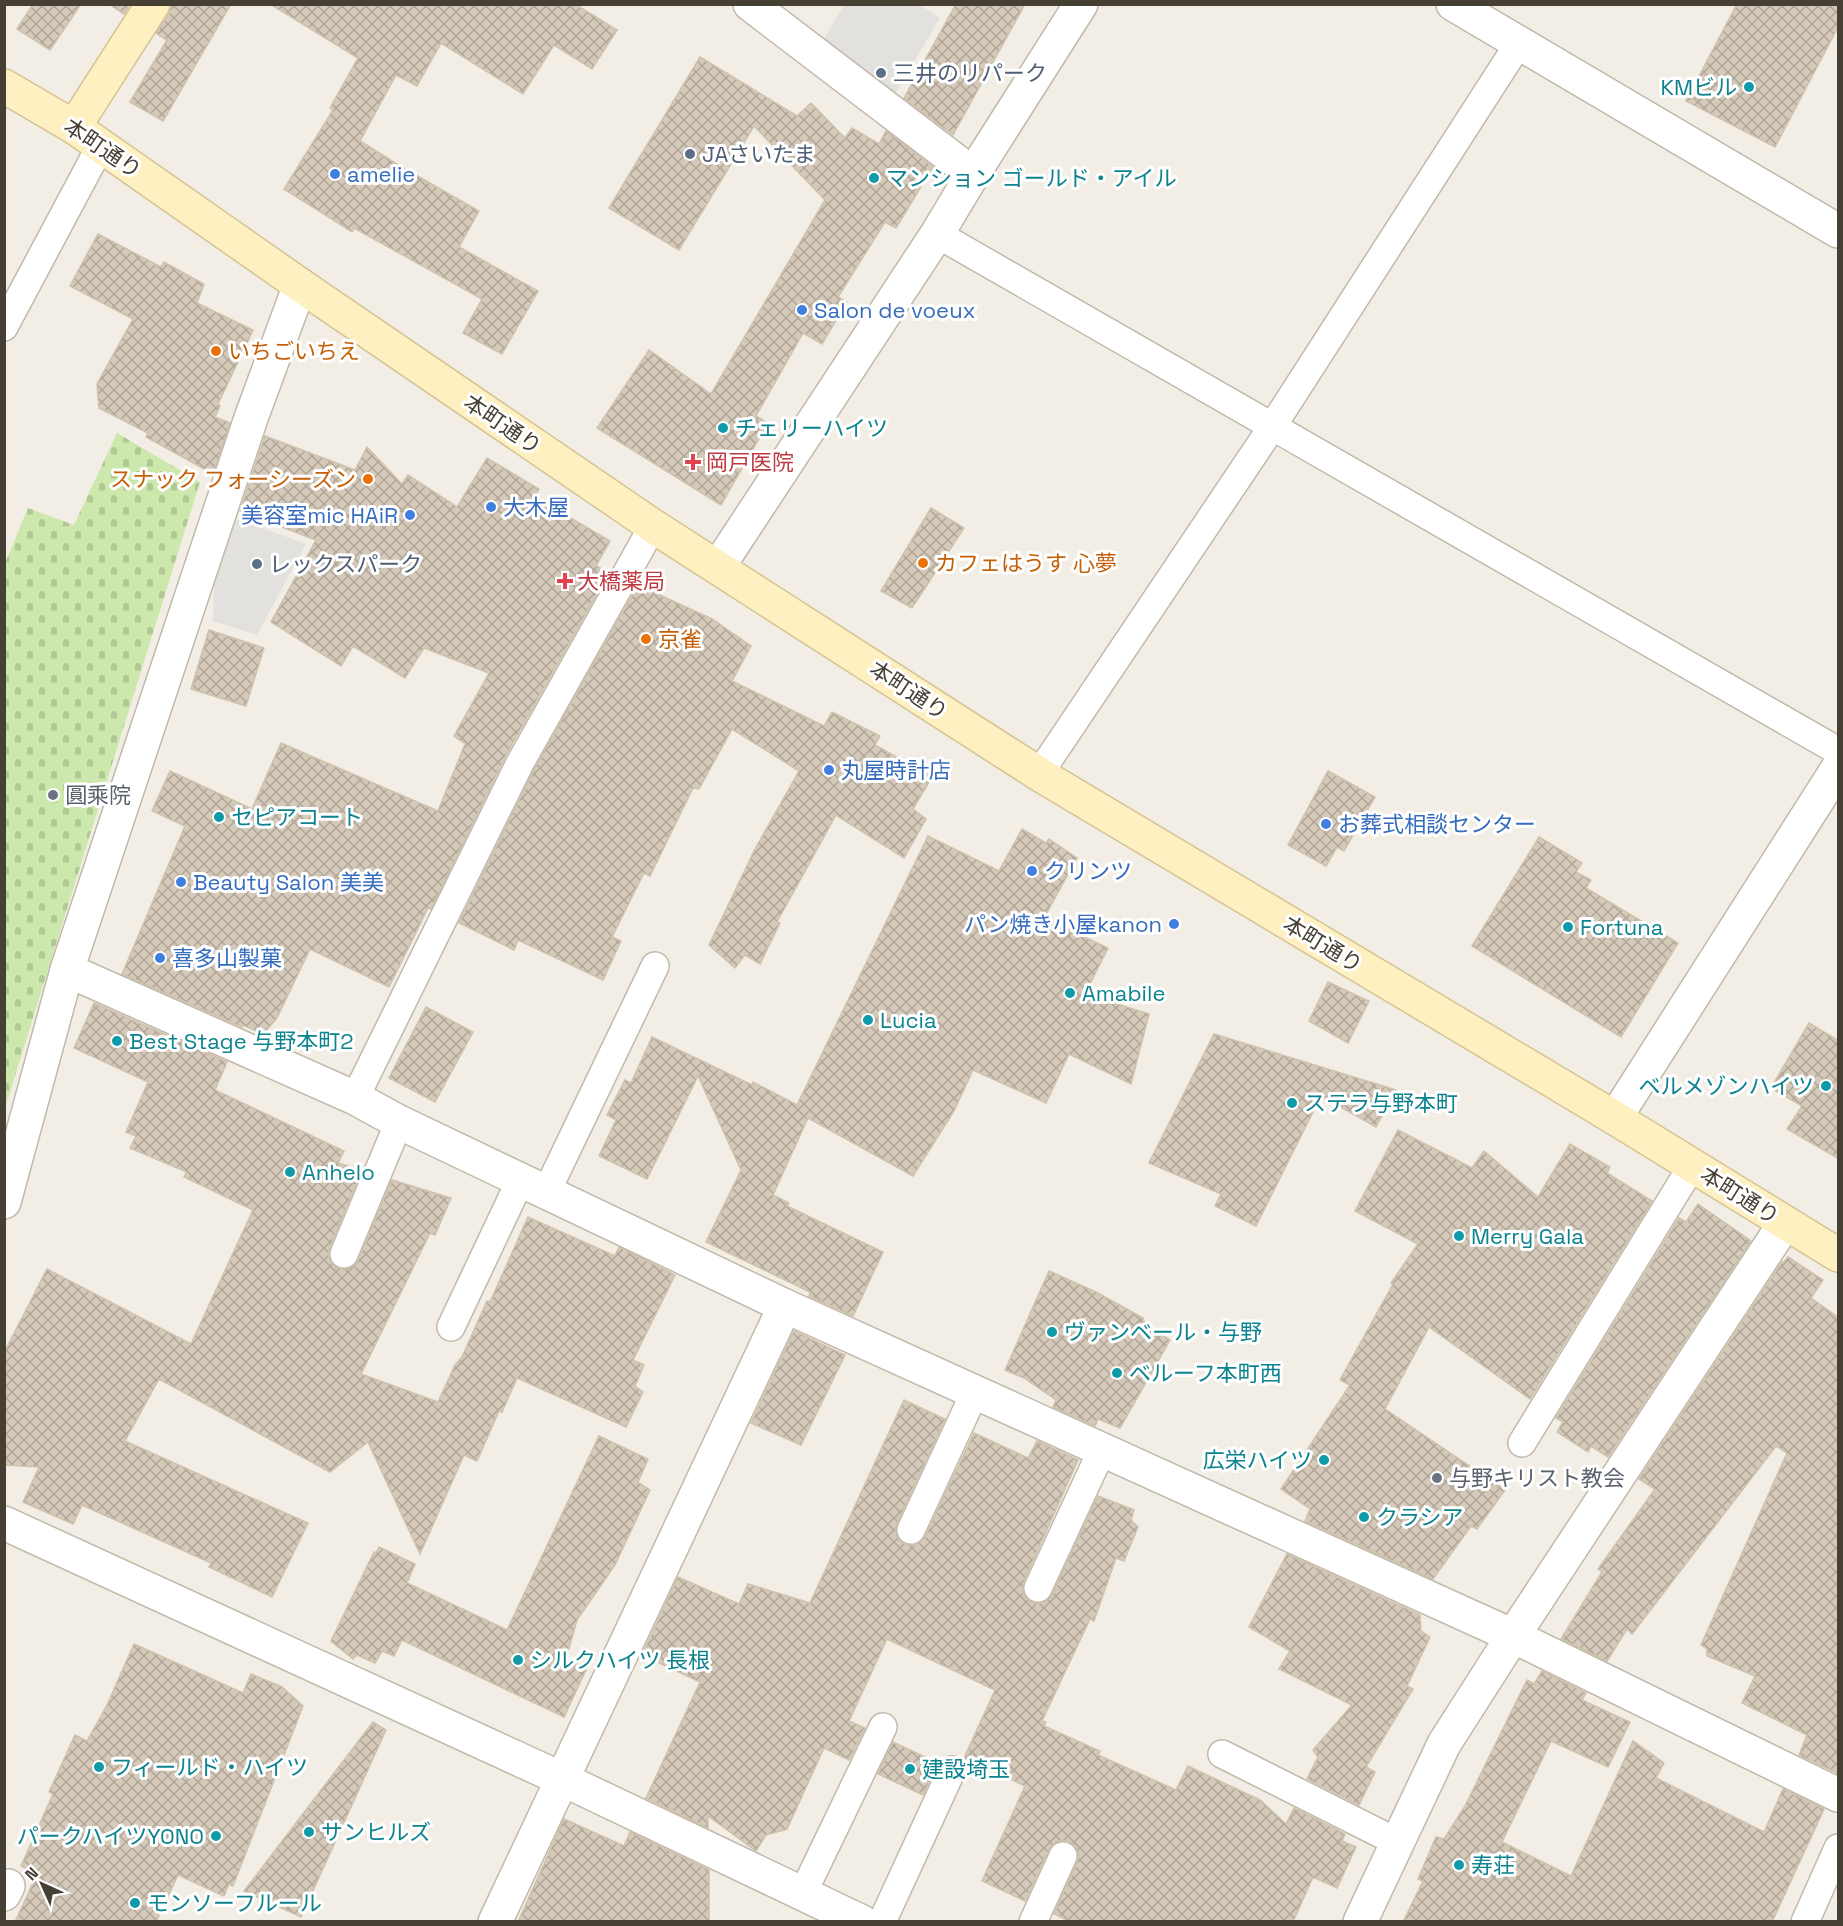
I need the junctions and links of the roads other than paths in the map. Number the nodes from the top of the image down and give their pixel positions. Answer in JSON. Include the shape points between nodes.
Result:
{"nodes":[{"id":1,"x":153,"y":4,"type":"edge"},
{"id":2,"x":750,"y":4,"type":"edge"},
{"id":3,"x":1081,"y":4,"type":"edge"},
{"id":4,"x":1453,"y":4,"type":"edge"},
{"id":5,"x":1519,"y":43,"type":"junction"},
{"id":6,"x":4,"y":86,"type":"edge"},
{"id":7,"x":74,"y":127,"type":"junction"},
{"id":8,"x":101,"y":145,"type":"junction"},
{"id":9,"x":973,"y":174,"type":"junction"},
{"id":10,"x":1839,"y":231,"type":"edge"},
{"id":11,"x":937,"y":234,"type":"junction"},
{"id":12,"x":300,"y":285,"type":"junction"},
{"id":13,"x":4,"y":327,"type":"edge"},
{"id":14,"x":1272,"y":427,"type":"junction"},
{"id":15,"x":653,"y":526,"type":"junction"},
{"id":16,"x":718,"y":567,"type":"junction"},
{"id":17,"x":1839,"y":752,"type":"edge"},
{"id":18,"x":1839,"y":768,"type":"edge"},
{"id":19,"x":1039,"y":774,"type":"junction"},
{"id":20,"x":655,"y":966,"type":"dead end"},
{"id":21,"x":67,"y":970,"type":"junction"},
{"id":22,"x":355,"y":1098,"type":"junction"},
{"id":23,"x":1615,"y":1118,"type":"junction"},
{"id":24,"x":399,"y":1122,"type":"junction"},
{"id":25,"x":1692,"y":1166,"type":"junction"},
{"id":26,"x":533,"y":1187,"type":"junction"},
{"id":27,"x":4,"y":1202,"type":"edge"},
{"id":28,"x":1785,"y":1223,"type":"junction"},
{"id":29,"x":344,"y":1254,"type":"dead end"},
{"id":30,"x":1839,"y":1255,"type":"edge"},
{"id":31,"x":784,"y":1306,"type":"junction"},
{"id":32,"x":451,"y":1327,"type":"dead end"},
{"id":33,"x":975,"y":1392,"type":"junction"},
{"id":34,"x":1522,"y":1443,"type":"dead end"},
{"id":35,"x":1102,"y":1450,"type":"junction"},
{"id":36,"x":4,"y":1523,"type":"edge"},
{"id":37,"x":911,"y":1530,"type":"dead end"},
{"id":38,"x":1038,"y":1588,"type":"dead end"},
{"id":39,"x":1513,"y":1636,"type":"junction"},
{"id":40,"x":883,"y":1726,"type":"dead end"},
{"id":41,"x":1222,"y":1754,"type":"dead end"},
{"id":42,"x":952,"y":1770,"type":"dead end"},
{"id":43,"x":562,"y":1779,"type":"junction"},
{"id":44,"x":1839,"y":1795,"type":"edge"},
{"id":45,"x":1397,"y":1842,"type":"junction"},
{"id":46,"x":1839,"y":1848,"type":"edge"},
{"id":47,"x":1063,"y":1856,"type":"dead end"},
{"id":48,"x":803,"y":1893,"type":"junction"},
{"id":49,"x":495,"y":1922,"type":"edge"},
{"id":50,"x":862,"y":1922,"type":"edge"},
{"id":51,"x":882,"y":1922,"type":"edge"},
{"id":52,"x":1033,"y":1922,"type":"edge"},
{"id":53,"x":1360,"y":1922,"type":"edge"},
{"id":54,"x":1805,"y":1922,"type":"edge"}],
"edges":[{"from":1,"to":7,"type":"main road"},
{"from":2,"to":9,"type":"street"},
{"from":3,"to":9,"type":"street"},
{"from":4,"to":5,"type":"street"},
{"from":5,"to":10,"type":"street"},
{"from":5,"to":14,"type":"lane"},
{"from":6,"to":7,"type":"main road","name":"本町通り"},
{"from":7,"to":8,"type":"main road","name":"本町通り"},
{"from":8,"to":12,"type":"main road","name":"本町通り"},
{"from":8,"to":13,"type":"lane"},
{"from":9,"to":11,"type":"street"},
{"from":11,"to":14,"type":"lane"},
{"from":11,"to":16,"type":"street"},
{"from":12,"to":15,"type":"main road","name":"本町通り"},
{"from":12,"to":21,"type":"street","via":[[251,418]]},
{"from":14,"to":17,"type":"lane"},
{"from":14,"to":19,"type":"lane"},
{"from":15,"to":16,"type":"main road","name":"本町通り"},
{"from":15,"to":22,"type":"lane","via":[[520,763]]},
{"from":16,"to":19,"type":"main road","name":"本町通り"},
{"from":18,"to":23,"type":"street"},
{"from":19,"to":23,"type":"main road","name":"本町通り"},
{"from":20,"to":26,"type":"lane"},
{"from":21,"to":22,"type":"street"},
{"from":21,"to":27,"type":"street"},
{"from":22,"to":24,"type":"street"},
{"from":23,"to":25,"type":"main road","name":"本町通り"},
{"from":24,"to":26,"type":"street"},
{"from":24,"to":29,"type":"lane"},
{"from":25,"to":28,"type":"main road","name":"本町通り"},
{"from":25,"to":34,"type":"lane"},
{"from":26,"to":31,"type":"street"},
{"from":26,"to":32,"type":"lane"},
{"from":28,"to":30,"type":"main road","name":"本町通り"},
{"from":28,"to":39,"type":"street"},
{"from":31,"to":33,"type":"street"},
{"from":31,"to":43,"type":"street"},
{"from":33,"to":35,"type":"street"},
{"from":33,"to":37,"type":"lane"},
{"from":35,"to":38,"type":"lane"},
{"from":35,"to":39,"type":"street"},
{"from":36,"to":43,"type":"street"},
{"from":39,"to":44,"type":"street"},
{"from":39,"to":45,"type":"street","via":[[1444,1744]]},
{"from":40,"to":48,"type":"lane"},
{"from":41,"to":45,"type":"lane"},
{"from":42,"to":51,"type":"lane"},
{"from":43,"to":48,"type":"street"},
{"from":43,"to":49,"type":"street"},
{"from":45,"to":53,"type":"street"},
{"from":46,"to":54,"type":"lane"},
{"from":47,"to":52,"type":"lane"},
{"from":48,"to":50,"type":"street"}]}
